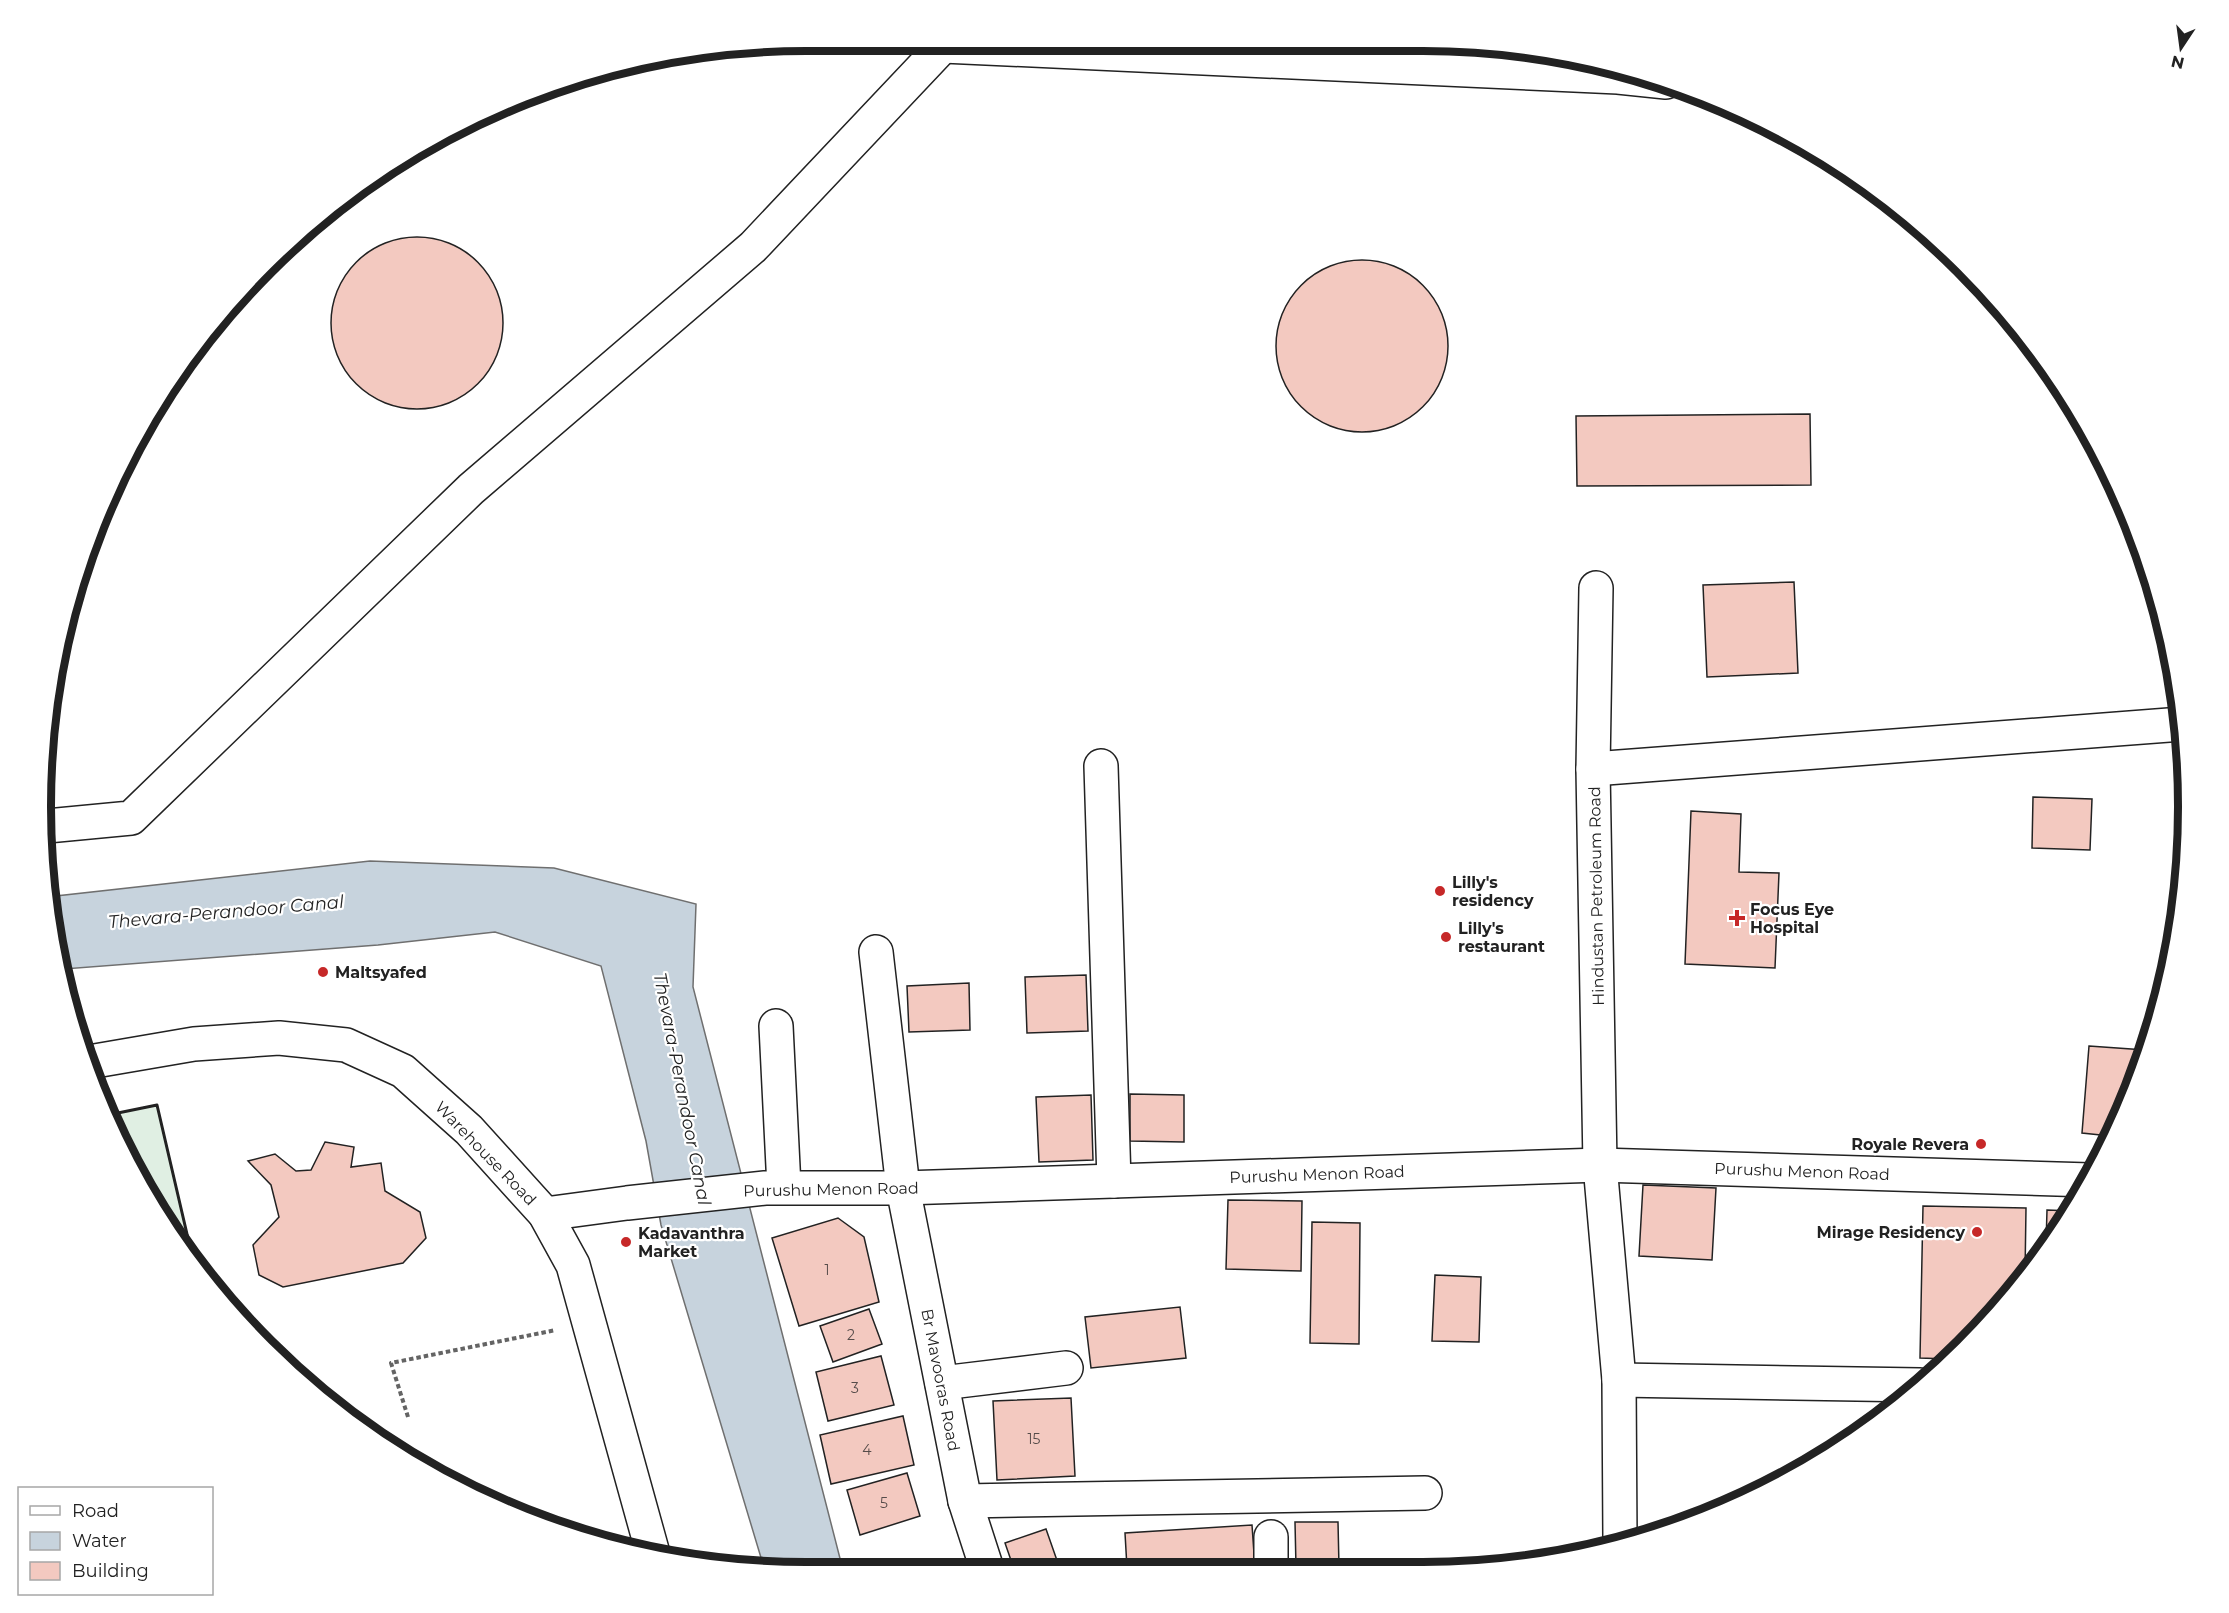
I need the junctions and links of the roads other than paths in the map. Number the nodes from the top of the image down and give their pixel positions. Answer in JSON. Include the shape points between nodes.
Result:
{"nodes":[{"id":1,"x":936,"y":51,"type":"edge"},
{"id":2,"x":1102,"y":51,"type":"edge"},
{"id":3,"x":1618,"y":77,"type":"edge"},
{"id":4,"x":1596,"y":588,"type":"dead end"},
{"id":5,"x":2173,"y":725,"type":"edge"},
{"id":6,"x":1101,"y":766,"type":"dead end"},
{"id":7,"x":1593,"y":769,"type":"junction"},
{"id":8,"x":52,"y":826,"type":"edge"},
{"id":9,"x":876,"y":952,"type":"dead end"},
{"id":10,"x":776,"y":1026,"type":"dead end"},
{"id":11,"x":96,"y":1061,"type":"edge"},
{"id":12,"x":1600,"y":1165,"type":"junction"},
{"id":13,"x":2079,"y":1180,"type":"edge"},
{"id":14,"x":1114,"y":1181,"type":"junction"},
{"id":15,"x":774,"y":1187,"type":"junction"},
{"id":16,"x":903,"y":1188,"type":"junction"},
{"id":17,"x":545,"y":1214,"type":"junction"},
{"id":18,"x":1066,"y":1368,"type":"dead end"},
{"id":19,"x":1619,"y":1380,"type":"junction"},
{"id":20,"x":942,"y":1383,"type":"junction"},
{"id":21,"x":1909,"y":1385,"type":"edge"},
{"id":22,"x":1425,"y":1493,"type":"dead end"},
{"id":23,"x":965,"y":1501,"type":"junction"},
{"id":24,"x":1620,"y":1535,"type":"edge"},
{"id":25,"x":651,"y":1545,"type":"edge"},
{"id":26,"x":985,"y":1562,"type":"edge"}],
"edges":[{"from":1,"to":8,"type":"street","via":[[753,247],[471,489],[131,818]]},
{"from":2,"to":3,"type":"street"},
{"from":4,"to":7,"type":"street"},
{"from":5,"to":7,"type":"street","name":"Hindustan Petroleum Road"},
{"from":6,"to":14,"type":"street"},
{"from":7,"to":12,"type":"street","name":"Hindustan Petroleum Road"},
{"from":9,"to":16,"type":"street","name":"Br Mavooras Road"},
{"from":10,"to":15,"type":"street"},
{"from":11,"to":17,"type":"street","name":"Warehouse Road","via":[[194,1044],[279,1038],[346,1045],[402,1071],[468,1130]]},
{"from":12,"to":13,"type":"street","name":"Purushu Menon Road"},
{"from":12,"to":14,"type":"street","name":"Purushu Menon Road"},
{"from":12,"to":19,"type":"street","name":"Hindustan Petroleum Road"},
{"from":14,"to":16,"type":"street","name":"Purushu Menon Road"},
{"from":15,"to":16,"type":"street","name":"Purushu Menon Road"},
{"from":15,"to":17,"type":"street","name":"Purushu Menon Road"},
{"from":16,"to":20,"type":"street","name":"Br Mavooras Road"},
{"from":17,"to":25,"type":"street","name":"Warehouse Road","via":[[573,1265]]},
{"from":18,"to":20,"type":"street"},
{"from":19,"to":21,"type":"street"},
{"from":19,"to":24,"type":"street","name":"Hindustan Petroleum Road"},
{"from":20,"to":23,"type":"street","name":"Br Mavooras Road"},
{"from":22,"to":23,"type":"street"},
{"from":23,"to":26,"type":"street","name":"Br Mavooras Road"}]}
